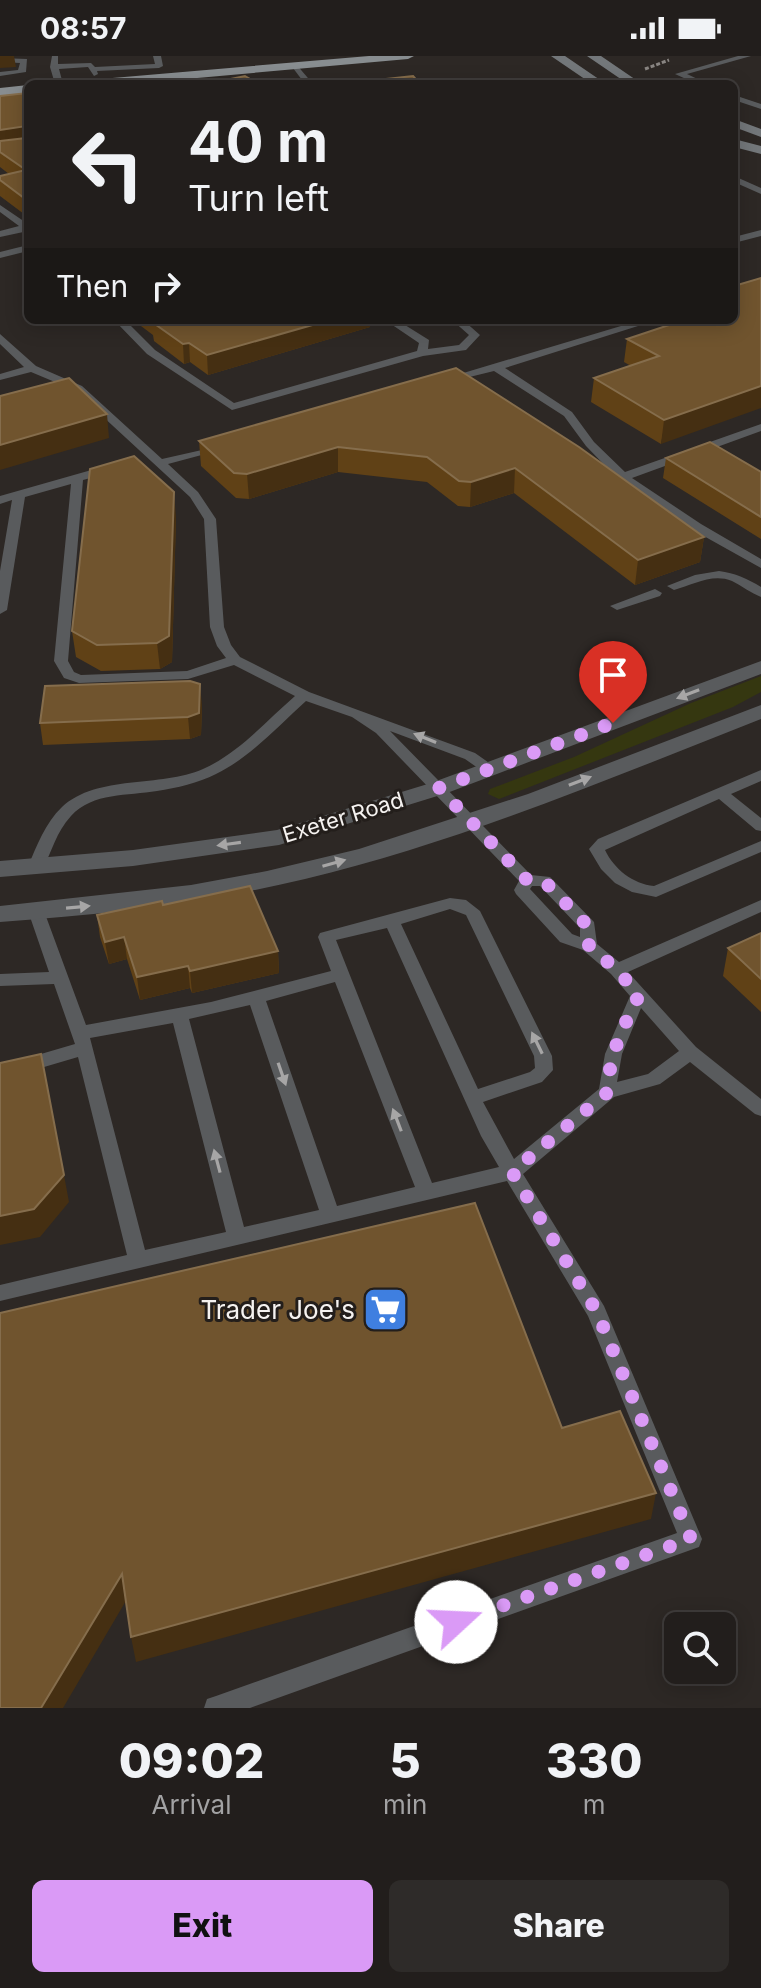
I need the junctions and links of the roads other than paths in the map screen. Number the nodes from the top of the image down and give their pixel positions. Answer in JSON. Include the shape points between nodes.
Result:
{"nodes":[{"id":1,"x":55,"y":56,"type":"edge"},
{"id":2,"x":112,"y":56,"type":"edge"},
{"id":3,"x":157,"y":56,"type":"edge"},
{"id":4,"x":408,"y":56,"type":"edge"},
{"id":5,"x":557,"y":56,"type":"edge"},
{"id":6,"x":593,"y":56,"type":"edge"},
{"id":7,"x":747,"y":56,"type":"edge"},
{"id":8,"x":0,"y":60,"type":"edge"},
{"id":9,"x":293,"y":66,"type":"junction"},
{"id":10,"x":54,"y":67,"type":"junction"},
{"id":11,"x":92,"y":67,"type":"junction"},
{"id":12,"x":0,"y":74,"type":"edge"},
{"id":13,"x":216,"y":78,"type":"edge"},
{"id":14,"x":58,"y":80,"type":"edge"},
{"id":15,"x":96,"y":80,"type":"edge"},
{"id":16,"x":176,"y":80,"type":"edge"},
{"id":17,"x":305,"y":80,"type":"edge"},
{"id":18,"x":594,"y":80,"type":"edge"},
{"id":19,"x":630,"y":80,"type":"edge"},
{"id":20,"x":694,"y":80,"type":"edge"},
{"id":21,"x":24,"y":89,"type":"edge"},
{"id":22,"x":0,"y":92,"type":"edge"},
{"id":23,"x":738,"y":99,"type":"edge"},
{"id":24,"x":758,"y":106,"type":"edge"},
{"id":25,"x":738,"y":109,"type":"edge"},
{"id":26,"x":738,"y":124,"type":"edge"},
{"id":27,"x":761,"y":133,"type":"edge"},
{"id":28,"x":738,"y":144,"type":"edge"},
{"id":29,"x":761,"y":150,"type":"edge"},
{"id":30,"x":738,"y":181,"type":"edge"},
{"id":31,"x":761,"y":191,"type":"edge"},
{"id":32,"x":3,"y":213,"type":"edge"},
{"id":33,"x":24,"y":226,"type":"edge"},
{"id":34,"x":24,"y":229,"type":"edge"},
{"id":35,"x":761,"y":233,"type":"edge"},
{"id":36,"x":0,"y":234,"type":"edge"},
{"id":37,"x":738,"y":239,"type":"edge"},
{"id":38,"x":24,"y":249,"type":"edge"},
{"id":39,"x":0,"y":255,"type":"edge"},
{"id":40,"x":123,"y":324,"type":"edge"},
{"id":41,"x":396,"y":324,"type":"edge"},
{"id":42,"x":464,"y":324,"type":"edge"},
{"id":43,"x":639,"y":324,"type":"edge"},
{"id":44,"x":0,"y":337,"type":"edge"},
{"id":45,"x":422,"y":353,"type":"junction"},
{"id":46,"x":496,"y":367,"type":"junction"},
{"id":47,"x":32,"y":368,"type":"junction"},
{"id":48,"x":0,"y":377,"type":"edge"},
{"id":49,"x":439,"y":381,"type":"edge"},
{"id":50,"x":72,"y":385,"type":"junction"},
{"id":51,"x":57,"y":389,"type":"edge"},
{"id":52,"x":761,"y":427,"type":"edge"},
{"id":53,"x":234,"y":444,"type":"edge"},
{"id":54,"x":156,"y":460,"type":"junction"},
{"id":55,"x":138,"y":461,"type":"edge"},
{"id":56,"x":123,"y":465,"type":"edge"},
{"id":57,"x":623,"y":477,"type":"junction"},
{"id":58,"x":77,"y":478,"type":"junction"},
{"id":59,"x":19,"y":495,"type":"junction"},
{"id":60,"x":0,"y":500,"type":"edge"},
{"id":61,"x":761,"y":564,"type":"edge"},
{"id":62,"x":674,"y":586,"type":"dead end"},
{"id":63,"x":655,"y":593,"type":"dead end"},
{"id":64,"x":761,"y":593,"type":"edge"},
{"id":65,"x":617,"y":606,"type":"dead end"},
{"id":66,"x":0,"y":610,"type":"edge"},
{"id":67,"x":235,"y":660,"type":"junction"},
{"id":68,"x":761,"y":667,"type":"edge"},
{"id":69,"x":304,"y":695,"type":"junction"},
{"id":70,"x":761,"y":711,"type":"edge"},
{"id":71,"x":357,"y":714,"type":"junction"},
{"id":72,"x":490,"y":770,"type":"junction"},
{"id":73,"x":761,"y":775,"type":"edge"},
{"id":74,"x":439,"y":788,"type":"junction"},
{"id":75,"x":721,"y":793,"type":"junction"},
{"id":76,"x":473,"y":822,"type":"junction"},
{"id":77,"x":761,"y":826,"type":"edge"},
{"id":78,"x":761,"y":846,"type":"edge"},
{"id":79,"x":36,"y":866,"type":"junction"},
{"id":80,"x":0,"y":869,"type":"edge"},
{"id":81,"x":527,"y":880,"type":"junction"},
{"id":82,"x":761,"y":906,"type":"edge"},
{"id":83,"x":36,"y":911,"type":"junction"},
{"id":84,"x":0,"y":914,"type":"edge"},
{"id":85,"x":392,"y":921,"type":"junction"},
{"id":86,"x":589,"y":946,"type":"junction"},
{"id":87,"x":617,"y":970,"type":"junction"},
{"id":88,"x":340,"y":974,"type":"junction"},
{"id":89,"x":58,"y":978,"type":"junction"},
{"id":90,"x":0,"y":980,"type":"edge"},
{"id":91,"x":639,"y":995,"type":"junction"},
{"id":92,"x":257,"y":1000,"type":"junction"},
{"id":93,"x":180,"y":1017,"type":"junction"},
{"id":94,"x":82,"y":1040,"type":"junction"},
{"id":95,"x":690,"y":1052,"type":"junction"},
{"id":96,"x":0,"y":1073,"type":"edge"},
{"id":97,"x":608,"y":1092,"type":"junction"},
{"id":98,"x":473,"y":1098,"type":"junction"},
{"id":99,"x":761,"y":1109,"type":"edge"},
{"id":100,"x":512,"y":1172,"type":"junction"},
{"id":101,"x":426,"y":1192,"type":"junction"},
{"id":102,"x":330,"y":1214,"type":"junction"},
{"id":103,"x":237,"y":1236,"type":"junction"},
{"id":104,"x":138,"y":1260,"type":"junction"},
{"id":105,"x":0,"y":1293,"type":"edge"},
{"id":106,"x":216,"y":1708,"type":"edge"}],
"edges":[{"from":1,"to":10,"type":"lane"},
{"from":2,"to":11,"type":"lane","via":[[112,64]]},
{"from":3,"to":11,"type":"lane","via":[[159,66]]},
{"from":4,"to":9,"type":"main road"},
{"from":5,"to":18,"type":"main road"},
{"from":6,"to":19,"type":"main road"},
{"from":7,"to":20,"type":"lane","via":[[679,74]]},
{"from":8,"to":12,"type":"lane","via":[[24,61],[22,72]]},
{"from":9,"to":13,"type":"main road"},
{"from":9,"to":17,"type":"lane"},
{"from":10,"to":11,"type":"lane"},
{"from":10,"to":14,"type":"lane"},
{"from":11,"to":15,"type":"lane"},
{"from":13,"to":16,"type":"main road"},
{"from":21,"to":22,"type":"main road"},
{"from":23,"to":24,"type":"lane"},
{"from":24,"to":25,"type":"lane"},
{"from":26,"to":27,"type":"main road"},
{"from":28,"to":29,"type":"main road"},
{"from":30,"to":31,"type":"lane"},
{"from":32,"to":33,"type":"lane"},
{"from":34,"to":36,"type":"lane"},
{"from":35,"to":37,"type":"lane"},
{"from":38,"to":39,"type":"lane"},
{"from":40,"to":45,"type":"lane","via":[[151,352],[232,407]]},
{"from":41,"to":45,"type":"lane","via":[[425,342]]},
{"from":42,"to":45,"type":"lane","via":[[475,335],[462,348]]},
{"from":43,"to":46,"type":"lane"},
{"from":44,"to":47,"type":"lane"},
{"from":46,"to":49,"type":"lane"},
{"from":46,"to":57,"type":"lane","via":[[568,414]]},
{"from":47,"to":48,"type":"lane"},
{"from":47,"to":50,"type":"lane"},
{"from":50,"to":51,"type":"lane"},
{"from":50,"to":54,"type":"lane"},
{"from":52,"to":57,"type":"lane"},
{"from":53,"to":54,"type":"lane"},
{"from":54,"to":55,"type":"lane"},
{"from":54,"to":67,"type":"lane","via":[[194,495],[210,519],[217,627]]},
{"from":56,"to":58,"type":"lane"},
{"from":57,"to":61,"type":"lane"},
{"from":58,"to":59,"type":"lane"},
{"from":58,"to":67,"type":"lane","via":[[61,661],[69,675],[188,675]]},
{"from":59,"to":60,"type":"lane"},
{"from":59,"to":66,"type":"lane"},
{"from":62,"to":64,"type":"lane","via":[[710,573],[726,574]]},
{"from":63,"to":65,"type":"lane"},
{"from":67,"to":69,"type":"lane"},
{"from":68,"to":72,"type":"street","name":"Exeter Road","one_way":true},
{"from":69,"to":71,"type":"lane"},
{"from":69,"to":79,"type":"lane","via":[[211,771],[176,784],[88,795],[46,836]]},
{"from":76,"to":70,"type":"street","name":"Exeter Road","one_way":true},
{"from":72,"to":71,"type":"lane","one_way":true,"via":[[470,756]]},
{"from":71,"to":74,"type":"lane","via":[[381,730]]},
{"from":72,"to":74,"type":"street","name":"Exeter Road"},
{"from":73,"to":75,"type":"lane"},
{"from":74,"to":76,"type":"lane"},
{"from":74,"to":79,"type":"street","name":"Exeter Road","one_way":true,"via":[[279,837]]},
{"from":75,"to":77,"type":"lane"},
{"from":75,"to":78,"type":"lane","via":[[604,843],[597,849],[600,858],[626,884],[656,892]]},
{"from":76,"to":81,"type":"lane"},
{"from":83,"to":76,"type":"street","name":"Exeter Road","one_way":true,"via":[[140,902],[305,872]]},
{"from":79,"to":80,"type":"street","name":"Exeter Road"},
{"from":81,"to":86,"type":"lane","via":[[544,881],[588,926]]},
{"from":81,"to":86,"type":"lane","via":[[522,890],[545,917],[566,938]]},
{"from":82,"to":87,"type":"lane"},
{"from":83,"to":84,"type":"street","name":"Exeter Road"},
{"from":83,"to":89,"type":"lane"},
{"from":85,"to":88,"type":"lane","via":[[326,937]]},
{"from":85,"to":98,"type":"lane"},
{"from":98,"to":85,"type":"lane","one_way":true,"via":[[536,1077],[544,1070],[543,1056],[472,911],[450,903]]},
{"from":86,"to":87,"type":"lane"},
{"from":87,"to":91,"type":"lane"},
{"from":88,"to":92,"type":"lane"},
{"from":101,"to":88,"type":"lane","one_way":true},
{"from":89,"to":90,"type":"lane"},
{"from":89,"to":94,"type":"lane"},
{"from":91,"to":95,"type":"lane"},
{"from":91,"to":97,"type":"lane","via":[[615,1044]]},
{"from":92,"to":93,"type":"lane"},
{"from":92,"to":102,"type":"lane","one_way":true},
{"from":93,"to":94,"type":"lane"},
{"from":103,"to":93,"type":"lane","one_way":true},
{"from":94,"to":96,"type":"lane"},
{"from":94,"to":104,"type":"lane"},
{"from":95,"to":97,"type":"lane","via":[[654,1079]]},
{"from":95,"to":99,"type":"lane"},
{"from":97,"to":100,"type":"lane"},
{"from":98,"to":100,"type":"lane"},
{"from":100,"to":101,"type":"lane"},
{"from":100,"to":106,"type":"lane","via":[[597,1312],[691,1539]]},
{"from":101,"to":102,"type":"lane"},
{"from":102,"to":103,"type":"lane"},
{"from":103,"to":104,"type":"lane"},
{"from":104,"to":105,"type":"lane"}]}
